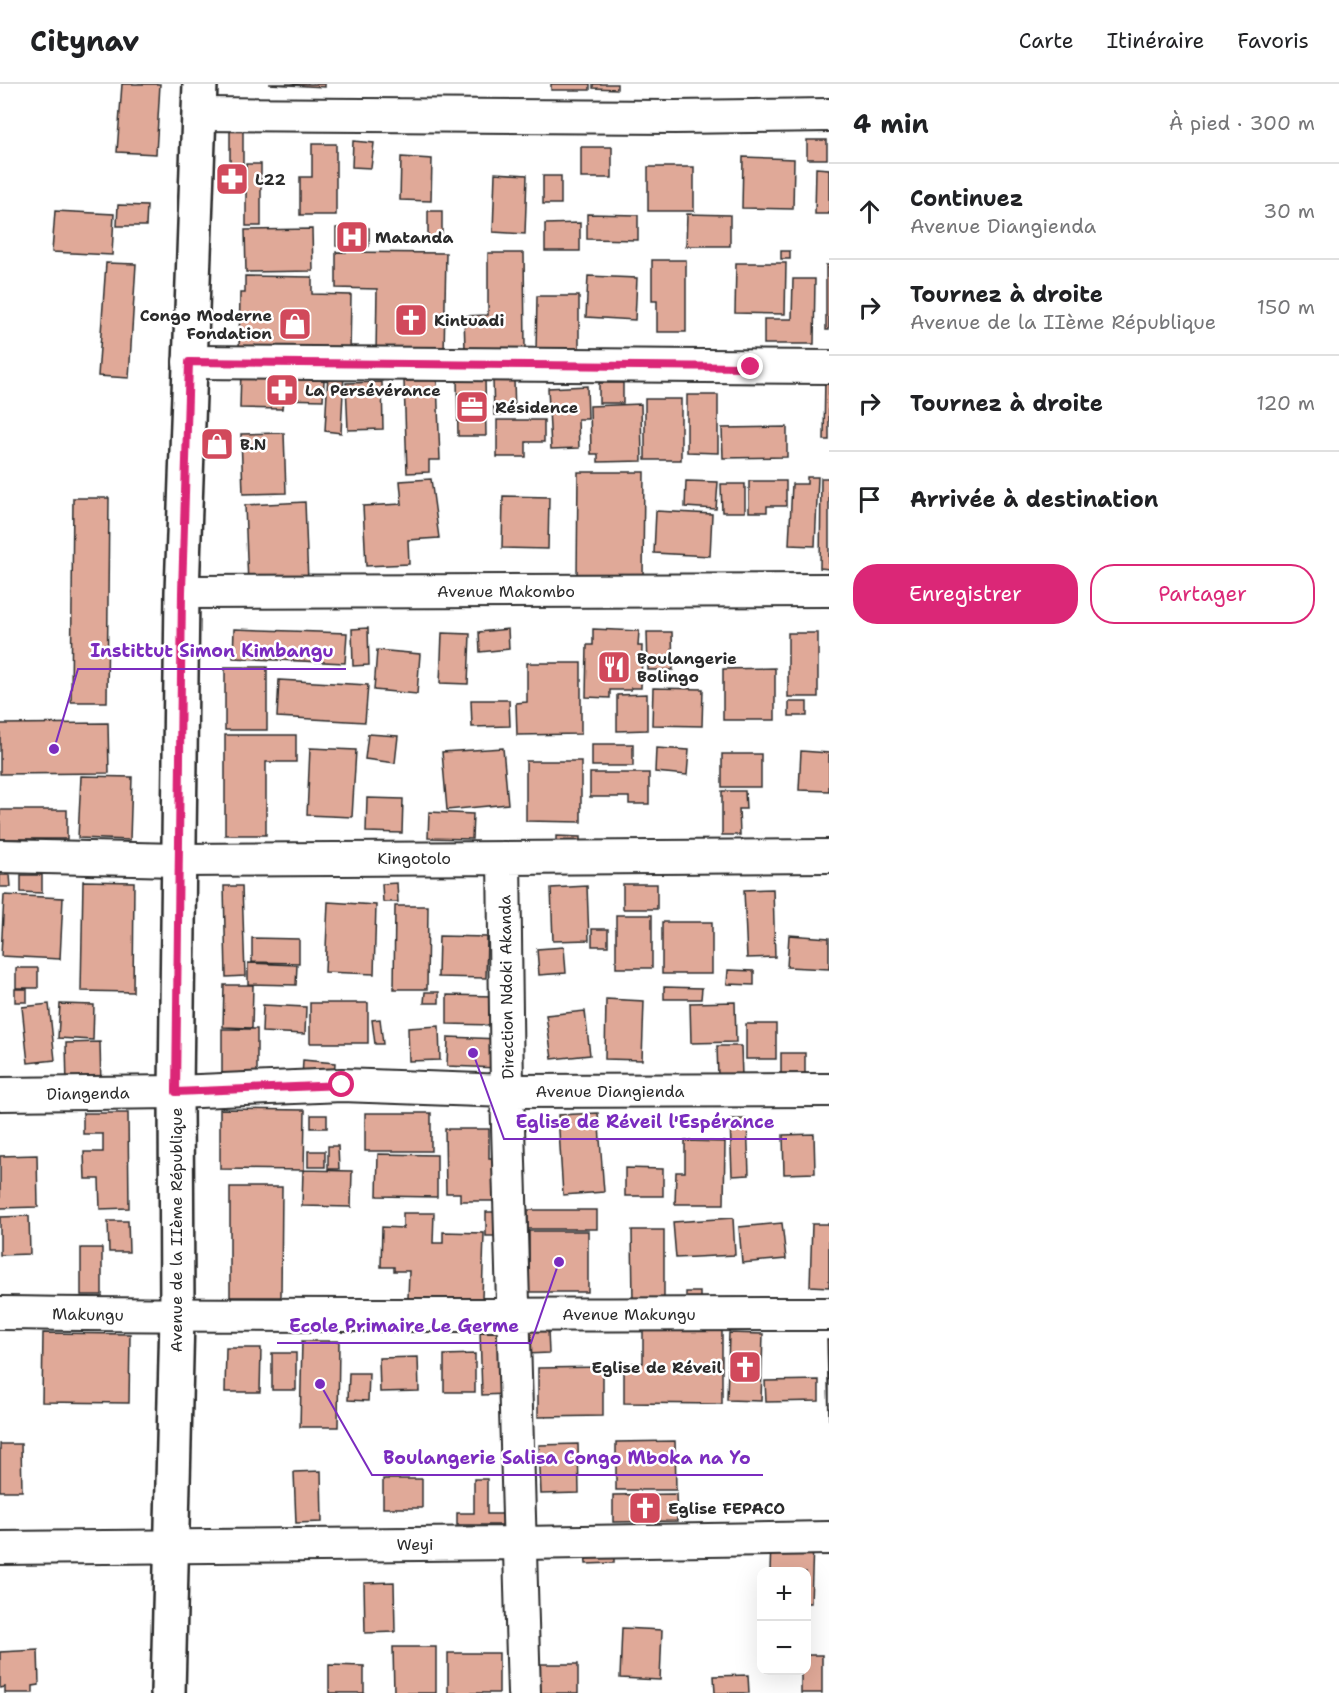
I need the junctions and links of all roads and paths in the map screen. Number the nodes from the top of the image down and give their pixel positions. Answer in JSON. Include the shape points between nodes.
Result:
{"nodes":[{"id":1,"x":199,"y":99,"type":"edge"},
{"id":2,"x":829,"y":115,"type":"edge"},
{"id":3,"x":189,"y":362,"type":"junction"},
{"id":4,"x":829,"y":366,"type":"edge"},
{"id":5,"x":829,"y":590,"type":"edge"},
{"id":6,"x":182,"y":592,"type":"junction"},
{"id":7,"x":0,"y":856,"type":"edge"},
{"id":8,"x":829,"y":856,"type":"edge"},
{"id":9,"x":504,"y":858,"type":"junction"},
{"id":10,"x":178,"y":860,"type":"junction"},
{"id":11,"x":829,"y":1090,"type":"edge"},
{"id":12,"x":507,"y":1091,"type":"junction"},
{"id":13,"x":176,"y":1092,"type":"junction"},
{"id":14,"x":0,"y":1094,"type":"edge"},
{"id":15,"x":0,"y":1313,"type":"edge"},
{"id":16,"x":513,"y":1313,"type":"junction"},
{"id":17,"x":829,"y":1314,"type":"edge"},
{"id":18,"x":177,"y":1316,"type":"junction"},
{"id":19,"x":829,"y":1538,"type":"edge"},
{"id":20,"x":520,"y":1543,"type":"junction"},
{"id":21,"x":171,"y":1545,"type":"junction"},
{"id":22,"x":0,"y":1548,"type":"edge"},
{"id":23,"x":168,"y":1693,"type":"edge"},
{"id":24,"x":524,"y":1693,"type":"edge"}],
"edges":[{"from":1,"to":2,"type":"street","via":[[675,117]]},
{"from":1,"to":3,"type":"street","name":"Avenue de la IIème République"},
{"from":3,"to":4,"type":"street"},
{"from":3,"to":6,"type":"street","name":"Avenue de la IIème République"},
{"from":5,"to":6,"type":"street","name":"Avenue Makombo"},
{"from":6,"to":10,"type":"street","name":"Avenue de la IIème République"},
{"from":7,"to":10,"type":"street","name":"Kingotolo"},
{"from":8,"to":9,"type":"street","name":"Kingotolo"},
{"from":9,"to":10,"type":"street","name":"Kingotolo"},
{"from":9,"to":12,"type":"street","name":"Direction Ndoki Akanda"},
{"from":10,"to":13,"type":"street","name":"Avenue de la IIème République"},
{"from":11,"to":12,"type":"street","name":"Avenue Diangienda"},
{"from":12,"to":13,"type":"street","name":"Avenue Diangienda","via":[[342,1085]]},
{"from":12,"to":16,"type":"street","name":"Direction Ndoki Akanda"},
{"from":13,"to":14,"type":"street","name":"Diangenda"},
{"from":13,"to":18,"type":"street","name":"Avenue de la IIème République"},
{"from":15,"to":18,"type":"street","name":"Makungu"},
{"from":16,"to":17,"type":"street","name":"Avenue Makungu"},
{"from":16,"to":18,"type":"street","name":"Avenue Makungu"},
{"from":16,"to":20,"type":"street","name":"Direction Ndoki Akanda"},
{"from":18,"to":21,"type":"street","name":"Avenue de la IIème République"},
{"from":19,"to":20,"type":"street","name":"Weyi"},
{"from":20,"to":21,"type":"street","name":"Weyi"},
{"from":20,"to":24,"type":"street","name":"Direction Ndoki Akanda"},
{"from":21,"to":22,"type":"street","name":"Weyi"},
{"from":21,"to":23,"type":"street","name":"Avenue de la IIème République"}]}
